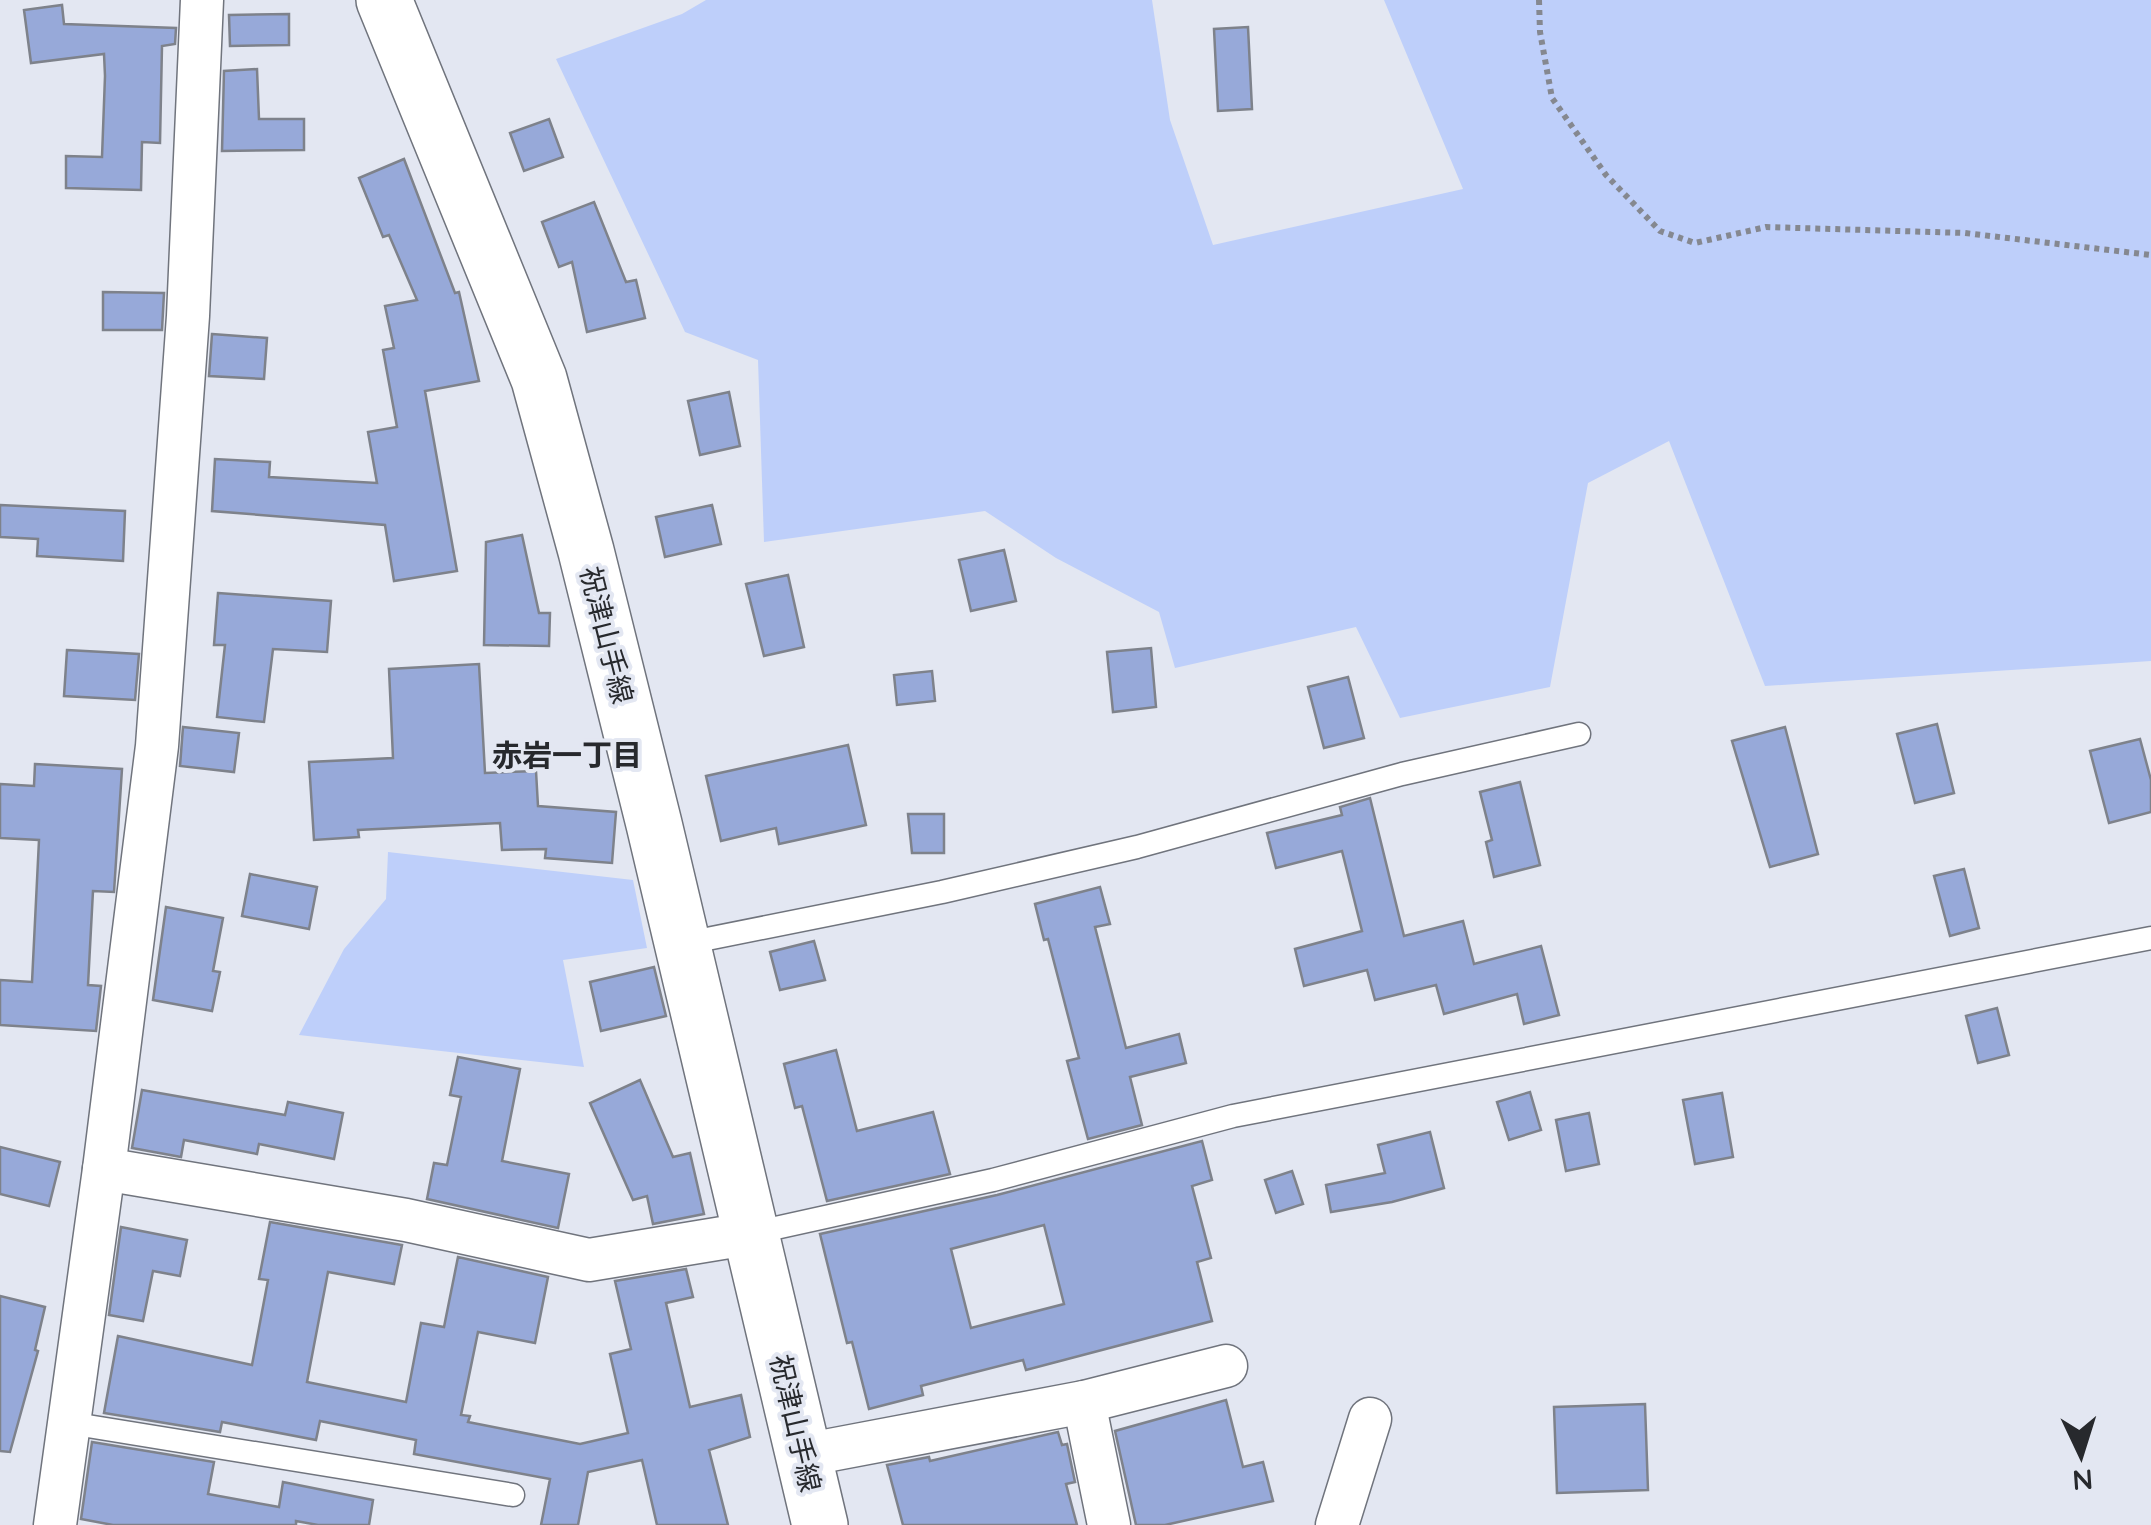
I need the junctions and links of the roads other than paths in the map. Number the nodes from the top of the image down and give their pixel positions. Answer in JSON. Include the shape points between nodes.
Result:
{"nodes":[{"id":1,"x":202,"y":0,"type":"edge"},
{"id":2,"x":384,"y":0,"type":"edge"},
{"id":3,"x":1579,"y":734,"type":"dead end"},
{"id":4,"x":2151,"y":938,"type":"edge"},
{"id":5,"x":682,"y":944,"type":"junction"},
{"id":6,"x":104,"y":1169,"type":"junction"},
{"id":7,"x":753,"y":1232,"type":"junction"},
{"id":8,"x":1226,"y":1366,"type":"dead end"},
{"id":9,"x":1084,"y":1402,"type":"junction"},
{"id":10,"x":1370,"y":1420,"type":"dead end"},
{"id":11,"x":69,"y":1423,"type":"junction"},
{"id":12,"x":804,"y":1455,"type":"junction"},
{"id":13,"x":513,"y":1494,"type":"dead end"},
{"id":14,"x":55,"y":1525,"type":"edge"},
{"id":15,"x":820,"y":1525,"type":"edge"},
{"id":16,"x":1109,"y":1525,"type":"edge"},
{"id":17,"x":1338,"y":1525,"type":"edge"}],
"edges":[{"from":1,"to":6,"type":"street","via":[[188,316],[157,746]]},
{"from":2,"to":5,"type":"street","name":"祝津山手線","via":[[539,379]]},
{"from":3,"to":5,"type":"lane","via":[[1119,851]]},
{"from":4,"to":7,"type":"lane","via":[[1233,1116],[993,1180]]},
{"from":5,"to":7,"type":"street","name":"祝津山手線"},
{"from":6,"to":7,"type":"street","via":[[406,1220],[589,1260]]},
{"from":6,"to":11,"type":"street"},
{"from":7,"to":12,"type":"street","name":"祝津山手線"},
{"from":8,"to":9,"type":"street"},
{"from":9,"to":12,"type":"street"},
{"from":9,"to":16,"type":"street"},
{"from":10,"to":17,"type":"street"},
{"from":11,"to":13,"type":"lane"},
{"from":11,"to":14,"type":"street"},
{"from":12,"to":15,"type":"street","name":"祝津山手線"}]}
